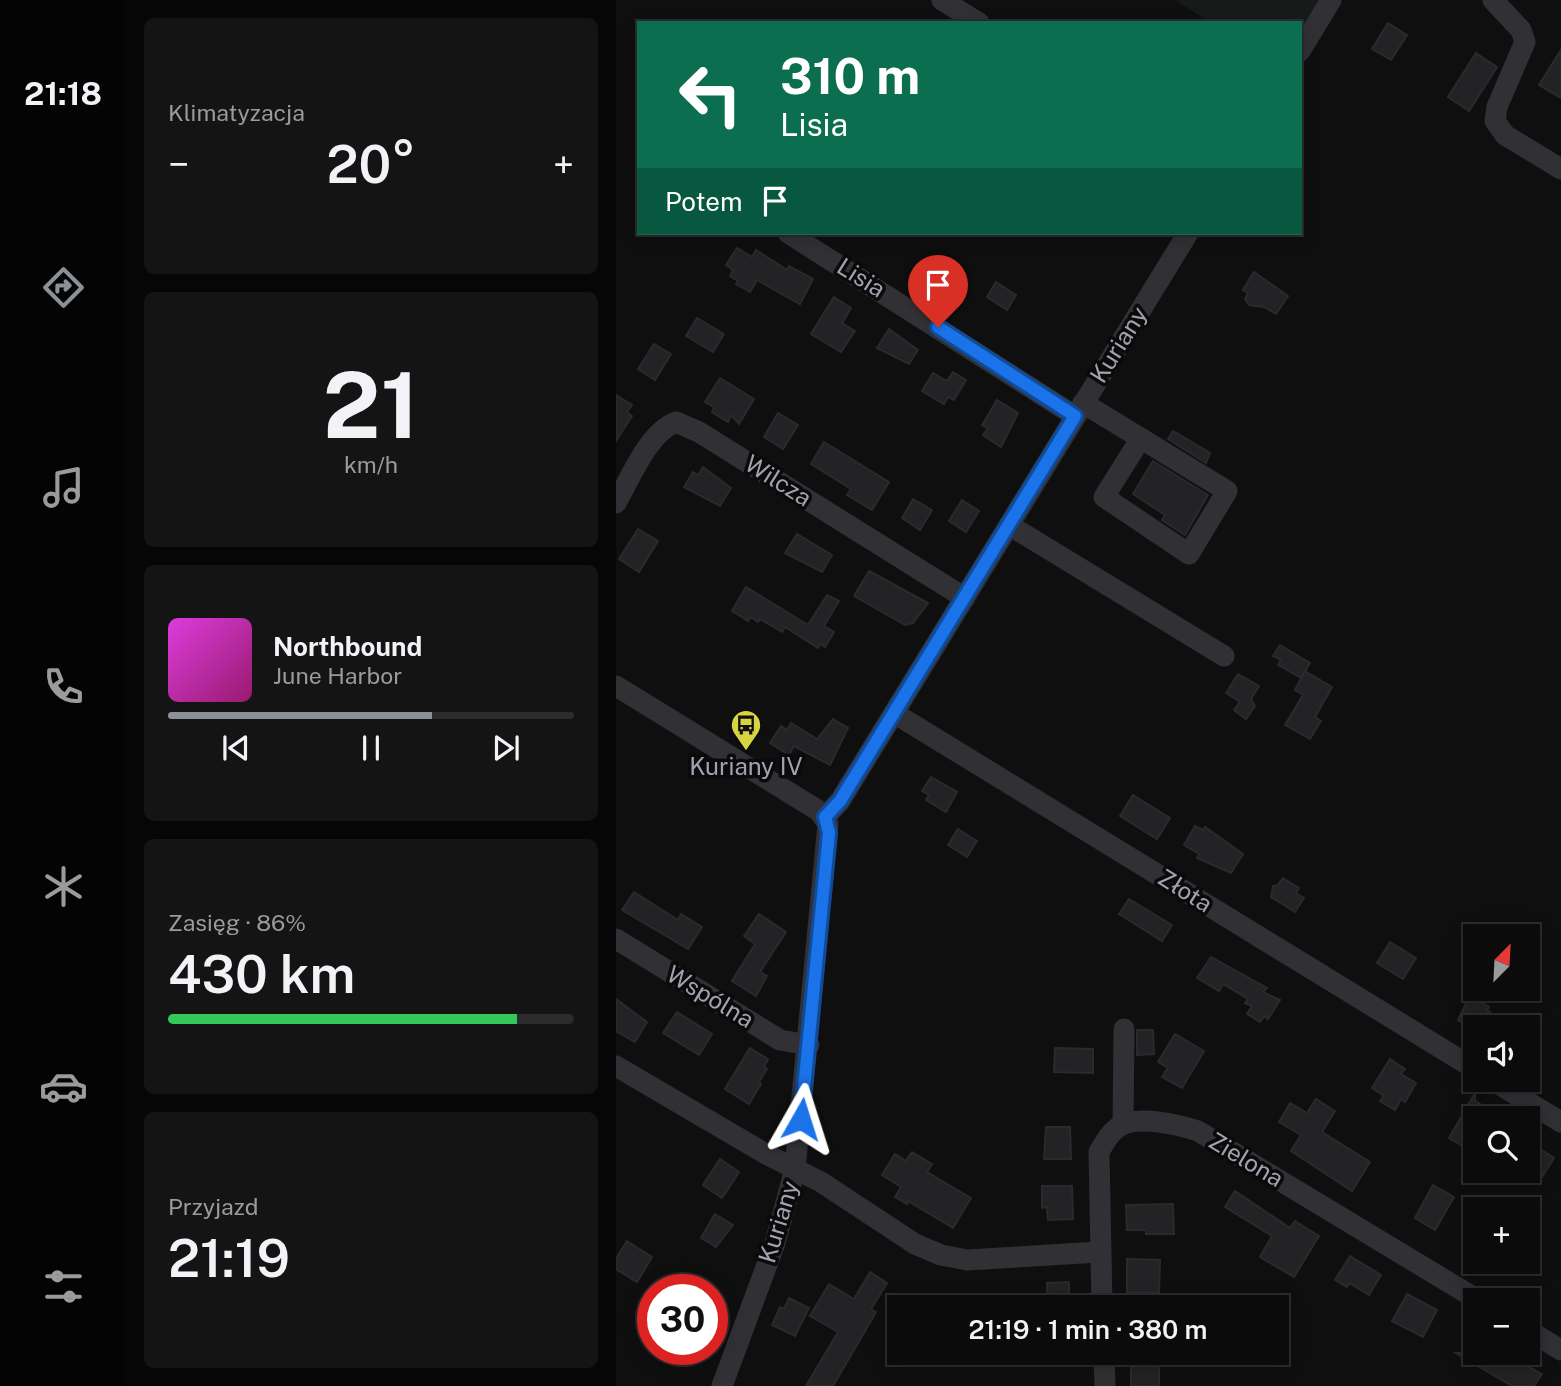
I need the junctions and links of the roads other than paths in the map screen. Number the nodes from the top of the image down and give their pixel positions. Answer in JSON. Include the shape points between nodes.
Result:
{"nodes":[{"id":1,"x":942,"y":0,"type":"edge"},
{"id":2,"x":1331,"y":0,"type":"edge"},
{"id":3,"x":1493,"y":0,"type":"edge"},
{"id":4,"x":976,"y":21,"type":"edge"},
{"id":5,"x":1302,"y":48,"type":"edge"},
{"id":6,"x":1561,"y":169,"type":"edge"},
{"id":7,"x":791,"y":235,"type":"edge"},
{"id":8,"x":1187,"y":235,"type":"edge"},
{"id":9,"x":1079,"y":409,"type":"junction"},
{"id":10,"x":1141,"y":438,"type":"junction"},
{"id":11,"x":616,"y":503,"type":"edge"},
{"id":12,"x":1009,"y":525,"type":"junction"},
{"id":13,"x":965,"y":598,"type":"junction"},
{"id":14,"x":1224,"y":656,"type":"dead end"},
{"id":15,"x":616,"y":686,"type":"edge"},
{"id":16,"x":894,"y":713,"type":"junction"},
{"id":17,"x":825,"y":817,"type":"junction"},
{"id":18,"x":616,"y":939,"type":"edge"},
{"id":19,"x":1124,"y":1029,"type":"dead end"},
{"id":20,"x":808,"y":1045,"type":"junction"},
{"id":21,"x":1463,"y":1062,"type":"edge"},
{"id":22,"x":616,"y":1066,"type":"edge"},
{"id":23,"x":1512,"y":1092,"type":"edge"},
{"id":24,"x":1561,"y":1122,"type":"edge"},
{"id":25,"x":1123,"y":1124,"type":"junction"},
{"id":26,"x":795,"y":1168,"type":"junction"},
{"id":27,"x":1099,"y":1252,"type":"junction"},
{"id":28,"x":1463,"y":1291,"type":"edge"},
{"id":29,"x":1101,"y":1295,"type":"edge"},
{"id":30,"x":1540,"y":1337,"type":"edge"},
{"id":31,"x":1561,"y":1350,"type":"edge"},
{"id":32,"x":1104,"y":1365,"type":"edge"},
{"id":33,"x":722,"y":1386,"type":"edge"},
{"id":34,"x":1105,"y":1386,"type":"edge"}],
"edges":[{"from":1,"to":4,"type":"street"},
{"from":2,"to":5,"type":"street"},
{"from":3,"to":6,"type":"street","via":[[1521,30],[1525,42],[1495,121],[1505,135]]},
{"from":7,"to":9,"type":"street","name":"Lisia"},
{"from":8,"to":9,"type":"street","name":"Kuriany"},
{"from":9,"to":10,"type":"street","name":"Lisia"},
{"from":9,"to":12,"type":"street","name":"Kuriany"},
{"from":10,"to":10,"type":"street","name":"Lisia","via":[[1227,491],[1189,554],[1104,497]]},
{"from":11,"to":13,"type":"street","name":"Wilcza","via":[[657,436],[676,422]]},
{"from":12,"to":13,"type":"street","name":"Kuriany"},
{"from":12,"to":14,"type":"street"},
{"from":13,"to":16,"type":"street","name":"Kuriany"},
{"from":15,"to":17,"type":"street"},
{"from":16,"to":17,"type":"street","name":"Kuriany","via":[[840,801]]},
{"from":16,"to":21,"type":"street","name":"Złota"},
{"from":17,"to":20,"type":"street","name":"Kuriany","via":[[829,833]]},
{"from":18,"to":20,"type":"street","name":"Wspólna","via":[[780,1040]]},
{"from":19,"to":25,"type":"street"},
{"from":20,"to":26,"type":"street","name":"Kuriany"},
{"from":22,"to":26,"type":"street"},
{"from":23,"to":24,"type":"street"},
{"from":25,"to":27,"type":"street","via":[[1099,1152]]},
{"from":25,"to":28,"type":"street","name":"Zielona","via":[[1173,1122],[1198,1132]]},
{"from":26,"to":27,"type":"street","via":[[915,1244],[942,1255],[967,1259]]},
{"from":26,"to":33,"type":"street","name":"Kuriany","via":[[775,1243]]},
{"from":27,"to":29,"type":"street"},
{"from":30,"to":31,"type":"street"},
{"from":32,"to":34,"type":"street"}]}
